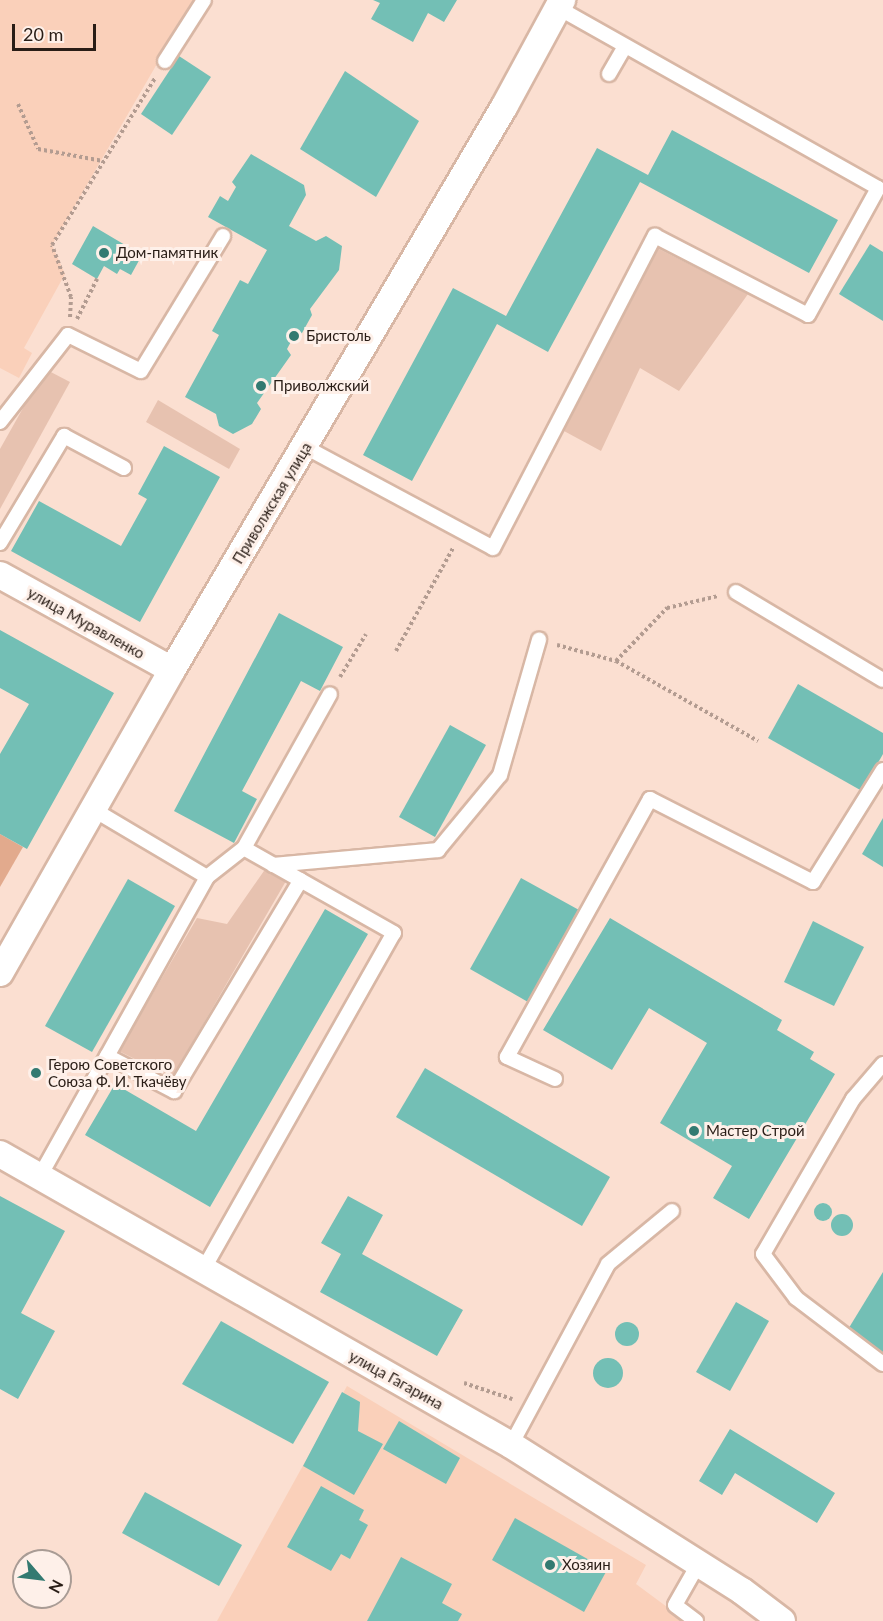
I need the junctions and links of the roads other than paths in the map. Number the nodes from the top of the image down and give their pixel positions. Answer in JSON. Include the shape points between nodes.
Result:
{"nodes":[{"id":1,"x":204,"y":0,"type":"edge"},
{"id":2,"x":557,"y":3,"type":"edge"},
{"id":3,"x":625,"y":46,"type":"junction"},
{"id":4,"x":165,"y":61,"type":"road end"},
{"id":5,"x":609,"y":74,"type":"dead end"},
{"id":6,"x":223,"y":236,"type":"dead end"},
{"id":7,"x":5,"y":402,"type":"edge"},
{"id":8,"x":0,"y":422,"type":"edge"},
{"id":9,"x":305,"y":447,"type":"junction"},
{"id":10,"x":124,"y":468,"type":"dead end"},
{"id":11,"x":0,"y":543,"type":"edge"},
{"id":12,"x":0,"y":575,"type":"edge"},
{"id":13,"x":735,"y":592,"type":"road end"},
{"id":14,"x":539,"y":640,"type":"road end"},
{"id":15,"x":172,"y":670,"type":"junction"},
{"id":16,"x":883,"y":680,"type":"edge"},
{"id":17,"x":330,"y":694,"type":"road end"},
{"id":18,"x":883,"y":770,"type":"edge"},
{"id":19,"x":94,"y":810,"type":"junction"},
{"id":20,"x":244,"y":848,"type":"junction"},
{"id":21,"x":273,"y":865,"type":"junction"},
{"id":22,"x":207,"y":877,"type":"junction"},
{"id":23,"x":301,"y":880,"type":"junction"},
{"id":24,"x":0,"y":974,"type":"edge"},
{"id":25,"x":107,"y":1056,"type":"junction"},
{"id":26,"x":883,"y":1064,"type":"edge"},
{"id":27,"x":555,"y":1079,"type":"dead end"},
{"id":28,"x":0,"y":1154,"type":"edge"},
{"id":29,"x":40,"y":1176,"type":"junction"},
{"id":30,"x":672,"y":1211,"type":"dead end"},
{"id":31,"x":203,"y":1270,"type":"junction"},
{"id":32,"x":883,"y":1364,"type":"edge"},
{"id":33,"x":511,"y":1445,"type":"junction"},
{"id":34,"x":699,"y":1563,"type":"junction"},
{"id":35,"x":696,"y":1621,"type":"edge"},
{"id":36,"x":782,"y":1621,"type":"edge"}],
"edges":[{"from":1,"to":4,"type":"lane"},
{"from":2,"to":3,"type":"lane"},
{"from":2,"to":9,"type":"street","name":"Приволжская улица","via":[[547,34]]},
{"from":3,"to":5,"type":"lane"},
{"from":3,"to":9,"type":"lane","via":[[878,188],[808,315],[656,236],[494,548]]},
{"from":6,"to":7,"type":"lane","via":[[141,371],[68,335]]},
{"from":7,"to":8,"type":"lane"},
{"from":9,"to":15,"type":"street","name":"Приволжская улица"},
{"from":10,"to":11,"type":"lane","via":[[64,436]]},
{"from":12,"to":15,"type":"street","name":"улица Муравленко"},
{"from":13,"to":16,"type":"lane"},
{"from":14,"to":21,"type":"lane","via":[[500,776],[438,850]]},
{"from":15,"to":19,"type":"street","name":"Приволжская улица"},
{"from":17,"to":20,"type":"lane"},
{"from":18,"to":27,"type":"lane","via":[[813,882],[650,799],[507,1057]]},
{"from":19,"to":22,"type":"lane"},
{"from":19,"to":24,"type":"street","name":"Приволжская улица"},
{"from":20,"to":21,"type":"lane"},
{"from":20,"to":22,"type":"lane"},
{"from":21,"to":23,"type":"lane"},
{"from":22,"to":25,"type":"lane"},
{"from":23,"to":25,"type":"lane","via":[[174,1090]]},
{"from":23,"to":31,"type":"lane","via":[[394,933]]},
{"from":25,"to":29,"type":"lane"},
{"from":26,"to":32,"type":"lane","via":[[853,1098],[763,1254],[796,1298]]},
{"from":28,"to":29,"type":"street","name":"улица Гагарина"},
{"from":29,"to":31,"type":"street","name":"улица Гагарина"},
{"from":30,"to":33,"type":"lane","via":[[609,1264]]},
{"from":31,"to":33,"type":"street","name":"улица Гагарина"},
{"from":33,"to":34,"type":"street","name":"улица Гагарина"},
{"from":34,"to":35,"type":"lane","via":[[675,1605]]},
{"from":34,"to":36,"type":"street","name":"улица Гагарина"}]}
